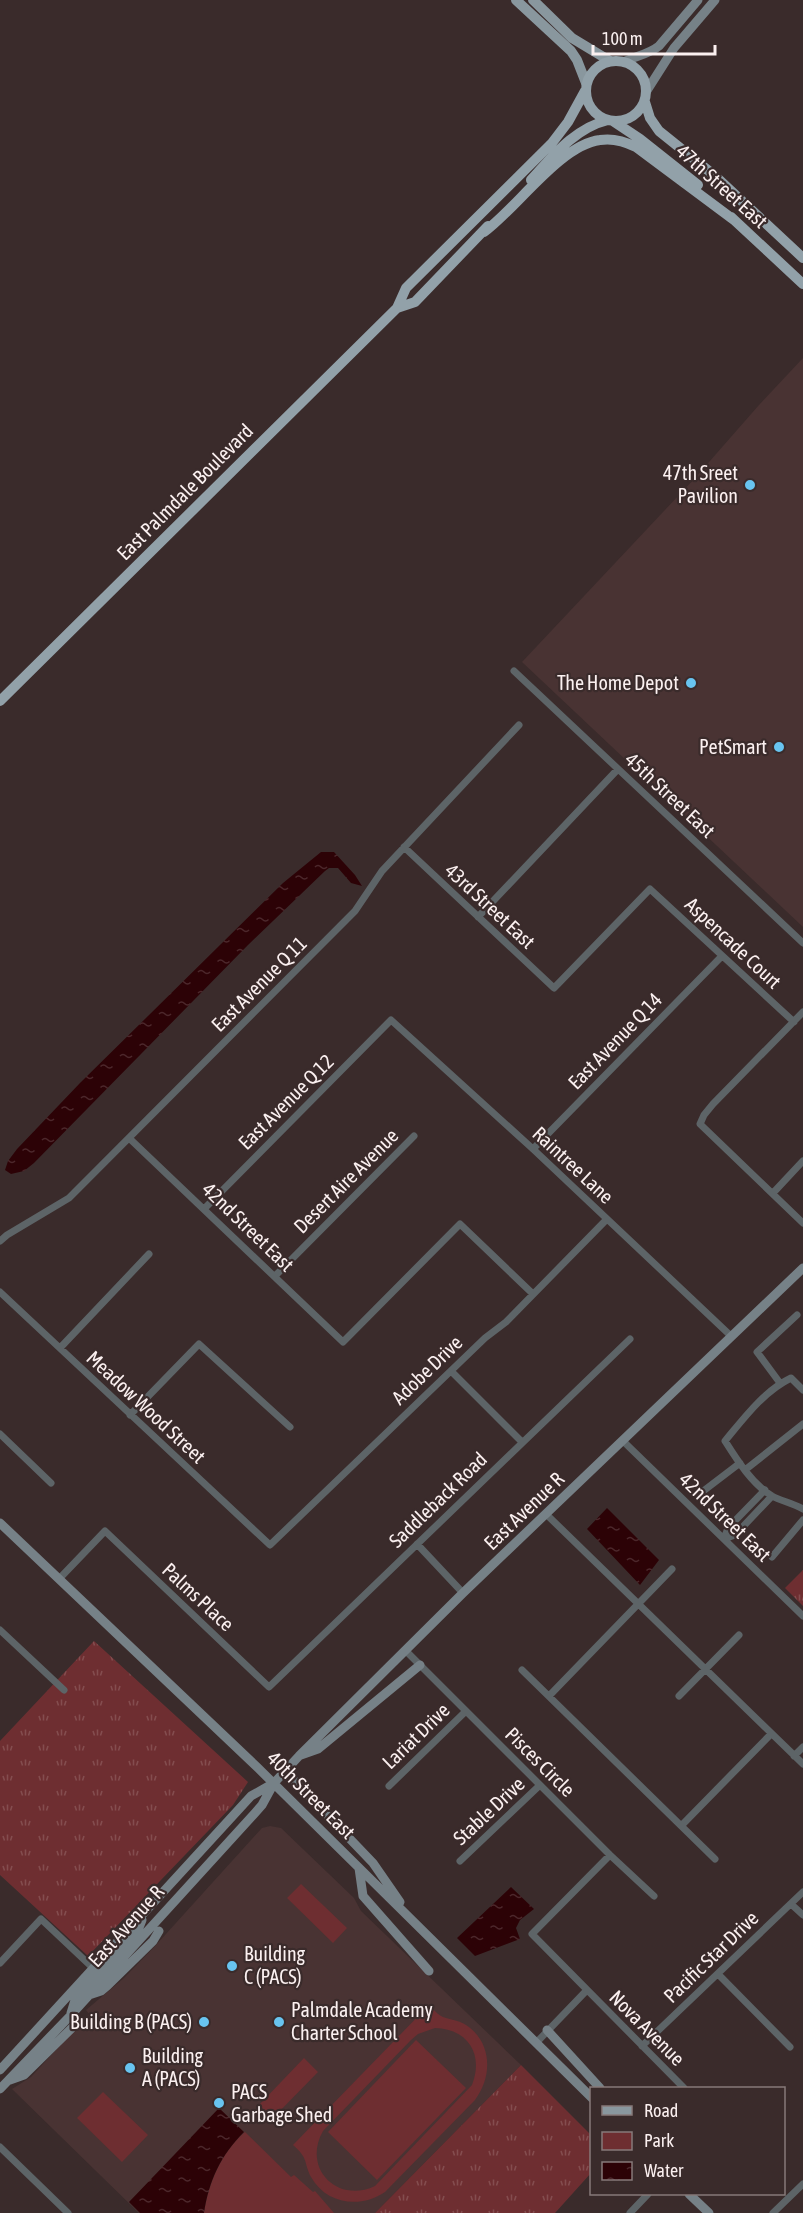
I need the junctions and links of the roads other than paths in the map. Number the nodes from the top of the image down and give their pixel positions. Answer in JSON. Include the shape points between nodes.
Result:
{"nodes":[{"id":1,"x":516,"y":0,"type":"edge"},
{"id":2,"x":533,"y":0,"type":"edge"},
{"id":3,"x":698,"y":0,"type":"edge"},
{"id":4,"x":715,"y":0,"type":"edge"},
{"id":5,"x":610,"y":61,"type":"junction"},
{"id":6,"x":624,"y":62,"type":"junction"},
{"id":7,"x":585,"y":87,"type":"junction"},
{"id":8,"x":645,"y":97,"type":"junction"},
{"id":9,"x":610,"y":121,"type":"junction"},
{"id":10,"x":734,"y":220,"type":"junction"},
{"id":11,"x":484,"y":232,"type":"junction"},
{"id":12,"x":803,"y":258,"type":"edge"},
{"id":13,"x":803,"y":284,"type":"edge"},
{"id":14,"x":397,"y":308,"type":"junction"},
{"id":15,"x":514,"y":671,"type":"dead end"},
{"id":16,"x":0,"y":701,"type":"edge"},
{"id":17,"x":519,"y":725,"type":"dead end"},
{"id":18,"x":618,"y":770,"type":"junction"},
{"id":19,"x":404,"y":847,"type":"junction"},
{"id":20,"x":478,"y":917,"type":"junction"},
{"id":21,"x":803,"y":943,"type":"edge"},
{"id":22,"x":721,"y":957,"type":"junction"},
{"id":23,"x":554,"y":988,"type":"joint"},
{"id":24,"x":803,"y":1012,"type":"edge"},
{"id":25,"x":391,"y":1020,"type":"joint"},
{"id":26,"x":794,"y":1022,"type":"junction"},
{"id":27,"x":414,"y":1136,"type":"dead end"},
{"id":28,"x":129,"y":1138,"type":"junction"},
{"id":29,"x":533,"y":1149,"type":"junction"},
{"id":30,"x":803,"y":1161,"type":"edge"},
{"id":31,"x":773,"y":1193,"type":"junction"},
{"id":32,"x":205,"y":1208,"type":"junction"},
{"id":33,"x":607,"y":1219,"type":"junction"},
{"id":34,"x":803,"y":1223,"type":"edge"},
{"id":35,"x":0,"y":1241,"type":"edge"},
{"id":36,"x":149,"y":1254,"type":"dead end"},
{"id":37,"x":803,"y":1268,"type":"edge"},
{"id":38,"x":276,"y":1276,"type":"junction"},
{"id":39,"x":0,"y":1292,"type":"edge"},
{"id":40,"x":533,"y":1294,"type":"junction"},
{"id":41,"x":797,"y":1315,"type":"dead end"},
{"id":42,"x":731,"y":1336,"type":"junction"},
{"id":43,"x":630,"y":1339,"type":"dead end"},
{"id":44,"x":60,"y":1348,"type":"junction"},
{"id":45,"x":451,"y":1371,"type":"junction"},
{"id":46,"x":780,"y":1383,"type":"junction"},
{"id":47,"x":803,"y":1390,"type":"edge"},
{"id":48,"x":130,"y":1415,"type":"junction"},
{"id":49,"x":803,"y":1424,"type":"edge"},
{"id":50,"x":290,"y":1427,"type":"dead end"},
{"id":51,"x":0,"y":1434,"type":"edge"},
{"id":52,"x":623,"y":1441,"type":"junction"},
{"id":53,"x":522,"y":1442,"type":"junction"},
{"id":54,"x":742,"y":1466,"type":"junction"},
{"id":55,"x":51,"y":1483,"type":"dead end"},
{"id":56,"x":765,"y":1490,"type":"junction"},
{"id":57,"x":702,"y":1492,"type":"dead end"},
{"id":58,"x":772,"y":1496,"type":"junction"},
{"id":59,"x":803,"y":1509,"type":"edge"},
{"id":60,"x":546,"y":1514,"type":"junction"},
{"id":61,"x":803,"y":1520,"type":"edge"},
{"id":62,"x":0,"y":1523,"type":"edge"},
{"id":63,"x":724,"y":1539,"type":"junction"},
{"id":64,"x":417,"y":1544,"type":"junction"},
{"id":65,"x":270,"y":1545,"type":"joint"},
{"id":66,"x":772,"y":1557,"type":"dead end"},
{"id":67,"x":672,"y":1569,"type":"dead end"},
{"id":68,"x":59,"y":1579,"type":"junction"},
{"id":69,"x":463,"y":1593,"type":"junction"},
{"id":70,"x":639,"y":1604,"type":"junction"},
{"id":71,"x":803,"y":1616,"type":"edge"},
{"id":72,"x":0,"y":1629,"type":"edge"},
{"id":73,"x":739,"y":1635,"type":"dead end"},
{"id":74,"x":405,"y":1650,"type":"junction"},
{"id":75,"x":420,"y":1665,"type":"junction"},
{"id":76,"x":706,"y":1669,"type":"junction"},
{"id":77,"x":522,"y":1670,"type":"dead end"},
{"id":78,"x":269,"y":1687,"type":"joint"},
{"id":79,"x":64,"y":1690,"type":"dead end"},
{"id":80,"x":549,"y":1696,"type":"junction"},
{"id":81,"x":679,"y":1696,"type":"dead end"},
{"id":82,"x":466,"y":1711,"type":"junction"},
{"id":83,"x":771,"y":1734,"type":"junction"},
{"id":84,"x":803,"y":1747,"type":"edge"},
{"id":85,"x":298,"y":1755,"type":"junction"},
{"id":86,"x":795,"y":1756,"type":"junction"},
{"id":87,"x":803,"y":1764,"type":"edge"},
{"id":88,"x":285,"y":1771,"type":"junction"},
{"id":89,"x":274,"y":1783,"type":"junction"},
{"id":90,"x":540,"y":1785,"type":"junction"},
{"id":91,"x":389,"y":1786,"type":"dead end"},
{"id":92,"x":682,"y":1825,"type":"junction"},
{"id":93,"x":610,"y":1855,"type":"junction"},
{"id":94,"x":715,"y":1859,"type":"dead end"},
{"id":95,"x":460,"y":1861,"type":"dead end"},
{"id":96,"x":359,"y":1868,"type":"junction"},
{"id":97,"x":803,"y":1892,"type":"edge"},
{"id":98,"x":654,"y":1896,"type":"dead end"},
{"id":99,"x":791,"y":1904,"type":"junction"},
{"id":100,"x":144,"y":1914,"type":"junction"},
{"id":101,"x":803,"y":1915,"type":"edge"},
{"id":102,"x":413,"y":1921,"type":"junction"},
{"id":103,"x":159,"y":1931,"type":"dead end"},
{"id":104,"x":0,"y":1963,"type":"edge"},
{"id":105,"x":94,"y":1969,"type":"junction"},
{"id":106,"x":429,"y":1971,"type":"dead end"},
{"id":107,"x":717,"y":1974,"type":"junction"},
{"id":108,"x":587,"y":1990,"type":"junction"},
{"id":109,"x":89,"y":1995,"type":"junction"},
{"id":110,"x":74,"y":2018,"type":"junction"},
{"id":111,"x":547,"y":2030,"type":"junction"},
{"id":112,"x":536,"y":2043,"type":"junction"},
{"id":113,"x":642,"y":2046,"type":"junction"},
{"id":114,"x":790,"y":2047,"type":"dead end"},
{"id":115,"x":0,"y":2070,"type":"edge"},
{"id":116,"x":599,"y":2087,"type":"edge"},
{"id":117,"x":683,"y":2087,"type":"edge"},
{"id":118,"x":0,"y":2089,"type":"edge"},
{"id":119,"x":590,"y":2097,"type":"edge"},
{"id":120,"x":0,"y":2147,"type":"edge"},
{"id":121,"x":803,"y":2184,"type":"edge"},
{"id":122,"x":646,"y":2195,"type":"edge"},
{"id":123,"x":691,"y":2195,"type":"edge"},
{"id":124,"x":68,"y":2213,"type":"edge"},
{"id":125,"x":630,"y":2213,"type":"edge"},
{"id":126,"x":709,"y":2213,"type":"edge"},
{"id":127,"x":772,"y":2213,"type":"edge"}],
"edges":[{"from":1,"to":7,"type":"main road","via":[[571,51]]},
{"from":2,"to":5,"type":"main road","via":[[572,38]]},
{"from":3,"to":6,"type":"main road","via":[[659,46]]},
{"from":4,"to":8,"type":"main road","via":[[674,48]]},
{"from":5,"to":6,"type":"highway"},
{"from":5,"to":7,"type":"highway","via":[[597,67]]},
{"from":6,"to":8,"type":"highway","via":[[640,75]]},
{"from":7,"to":9,"type":"highway","via":[[592,107]]},
{"from":7,"to":14,"type":"highway","name":"East Palmdale Boulevard","via":[[568,122],[552,143],[406,288]]},
{"from":8,"to":9,"type":"highway","via":[[635,114]]},
{"from":8,"to":12,"type":"highway","name":"47th Street East","via":[[650,118],[659,131],[715,176]]},
{"from":9,"to":10,"type":"highway","name":"47th Street East","via":[[684,172]]},
{"from":9,"to":11,"type":"highway","name":"East Palmdale Boulevard","via":[[586,128],[562,148]]},
{"from":10,"to":11,"type":"highway","via":[[636,147],[606,139],[586,143],[568,154]]},
{"from":10,"to":13,"type":"highway","name":"47th Street East"},
{"from":11,"to":14,"type":"highway","name":"East Palmdale Boulevard","via":[[415,302]]},
{"from":14,"to":16,"type":"highway","name":"East Palmdale Boulevard"},
{"from":15,"to":18,"type":"street","name":"45th Street East"},
{"from":17,"to":19,"type":"street","name":"East Avenue Q 11"},
{"from":18,"to":20,"type":"street"},
{"from":18,"to":21,"type":"street","name":"45th Street East"},
{"from":19,"to":20,"type":"street","name":"43rd Street East"},
{"from":19,"to":28,"type":"street","name":"East Avenue Q 11","via":[[355,911]]},
{"from":20,"to":23,"type":"street","name":"43rd Street East"},
{"from":22,"to":23,"type":"street","name":"Aspencade Court","via":[[650,889]]},
{"from":22,"to":26,"type":"street","name":"Aspencade Court"},
{"from":22,"to":29,"type":"street","name":"East Avenue Q 14"},
{"from":24,"to":26,"type":"street"},
{"from":25,"to":29,"type":"street","name":"Raintree Lane"},
{"from":25,"to":32,"type":"street","name":"East Avenue Q 12"},
{"from":26,"to":31,"type":"street","via":[[713,1104],[700,1124]]},
{"from":27,"to":38,"type":"street","name":"Desert Aire Avenue"},
{"from":28,"to":32,"type":"street","name":"42nd Street East"},
{"from":28,"to":35,"type":"street","name":"East Avenue Q 11","via":[[69,1198]]},
{"from":29,"to":33,"type":"street","name":"Raintree Lane"},
{"from":30,"to":31,"type":"street"},
{"from":31,"to":34,"type":"street"},
{"from":32,"to":38,"type":"street","name":"42nd Street East"},
{"from":33,"to":40,"type":"street","name":"Adobe Drive"},
{"from":33,"to":42,"type":"street","name":"Raintree Lane"},
{"from":36,"to":44,"type":"street"},
{"from":37,"to":42,"type":"main road","name":"East Avenue R"},
{"from":38,"to":40,"type":"street","name":"42nd Street East","via":[[343,1342],[460,1224]]},
{"from":39,"to":44,"type":"street","name":"Meadow Wood Street"},
{"from":40,"to":45,"type":"street","name":"Adobe Drive"},
{"from":41,"to":46,"type":"street","via":[[757,1352]]},
{"from":42,"to":52,"type":"main road","name":"East Avenue R"},
{"from":43,"to":53,"type":"street","name":"Saddleback Road"},
{"from":44,"to":48,"type":"street","name":"Meadow Wood Street"},
{"from":45,"to":53,"type":"street"},
{"from":45,"to":65,"type":"street","name":"Adobe Drive"},
{"from":46,"to":47,"type":"street","via":[[791,1378]]},
{"from":46,"to":54,"type":"street","via":[[725,1441]]},
{"from":48,"to":50,"type":"street","via":[[199,1344]]},
{"from":48,"to":65,"type":"street","name":"Meadow Wood Street"},
{"from":49,"to":54,"type":"street"},
{"from":51,"to":55,"type":"street"},
{"from":52,"to":60,"type":"main road","name":"East Avenue R"},
{"from":52,"to":63,"type":"street","name":"42nd Street East"},
{"from":53,"to":64,"type":"street","name":"Saddleback Road"},
{"from":54,"to":56,"type":"street"},
{"from":54,"to":57,"type":"street"},
{"from":56,"to":58,"type":"street"},
{"from":56,"to":63,"type":"street","via":[[728,1528]]},
{"from":58,"to":59,"type":"street"},
{"from":58,"to":63,"type":"street","via":[[735,1535]]},
{"from":60,"to":69,"type":"main road","name":"East Avenue R"},
{"from":60,"to":70,"type":"street"},
{"from":61,"to":66,"type":"street"},
{"from":62,"to":68,"type":"main road","name":"40th Street East"},
{"from":63,"to":71,"type":"street","name":"42nd Street East"},
{"from":64,"to":69,"type":"street"},
{"from":64,"to":78,"type":"street","name":"Saddleback Road"},
{"from":67,"to":70,"type":"street"},
{"from":68,"to":78,"type":"street","name":"Palms Place","via":[[105,1531]]},
{"from":68,"to":89,"type":"main road","name":"40th Street East"},
{"from":69,"to":74,"type":"main road","name":"East Avenue R"},
{"from":70,"to":76,"type":"street"},
{"from":70,"to":80,"type":"street"},
{"from":72,"to":79,"type":"street"},
{"from":73,"to":76,"type":"street"},
{"from":74,"to":75,"type":"street","name":"Pisces Circle"},
{"from":74,"to":85,"type":"main road","name":"East Avenue R"},
{"from":75,"to":82,"type":"street","name":"Pisces Circle"},
{"from":75,"to":85,"type":"main road","via":[[318,1749]]},
{"from":76,"to":81,"type":"street"},
{"from":76,"to":83,"type":"street"},
{"from":77,"to":80,"type":"street"},
{"from":80,"to":92,"type":"street"},
{"from":82,"to":90,"type":"street","name":"Pisces Circle"},
{"from":82,"to":91,"type":"street","name":"Lariat Drive"},
{"from":83,"to":86,"type":"street"},
{"from":83,"to":92,"type":"street"},
{"from":84,"to":86,"type":"street"},
{"from":85,"to":88,"type":"main road","name":"East Avenue R"},
{"from":86,"to":87,"type":"street"},
{"from":88,"to":89,"type":"main road","name":"East Avenue R"},
{"from":88,"to":102,"type":"main road","via":[[373,1863]]},
{"from":89,"to":96,"type":"main road","name":"40th Street East"},
{"from":89,"to":100,"type":"main road","name":"East Avenue R","via":[[251,1796]]},
{"from":89,"to":109,"type":"main road","name":"East Avenue R","via":[[262,1805]]},
{"from":90,"to":93,"type":"street","name":"Pisces Circle"},
{"from":90,"to":95,"type":"street","name":"Stable Drive"},
{"from":92,"to":94,"type":"street"},
{"from":93,"to":98,"type":"street","name":"Pisces Circle"},
{"from":93,"to":108,"type":"street","name":"Nova Avenue","via":[[532,1934]]},
{"from":96,"to":102,"type":"main road","name":"40th Street East"},
{"from":96,"to":106,"type":"main road","via":[[363,1896]]},
{"from":97,"to":99,"type":"street","name":"Pacific Star Drive"},
{"from":99,"to":101,"type":"street"},
{"from":99,"to":107,"type":"street","name":"Pacific Star Drive"},
{"from":100,"to":105,"type":"main road","name":"East Avenue R"},
{"from":100,"to":110,"type":"main road","via":[[138,1930],[75,2000]]},
{"from":102,"to":112,"type":"main road","name":"40th Street East"},
{"from":103,"to":109,"type":"main road","via":[[107,1986]]},
{"from":104,"to":105,"type":"street","via":[[41,1919]]},
{"from":105,"to":115,"type":"main road","name":"East Avenue R"},
{"from":107,"to":113,"type":"street","name":"Pacific Star Drive"},
{"from":107,"to":114,"type":"street"},
{"from":108,"to":111,"type":"street"},
{"from":108,"to":113,"type":"street","name":"Nova Avenue"},
{"from":109,"to":110,"type":"main road","name":"East Avenue R"},
{"from":110,"to":118,"type":"main road","name":"East Avenue R"},
{"from":111,"to":112,"type":"street"},
{"from":111,"to":116,"type":"main road"},
{"from":112,"to":119,"type":"main road","name":"40th Street East"},
{"from":113,"to":117,"type":"street","name":"Nova Avenue"},
{"from":120,"to":124,"type":"street"},
{"from":121,"to":127,"type":"street"},
{"from":122,"to":125,"type":"street"},
{"from":123,"to":126,"type":"main road"}]}
